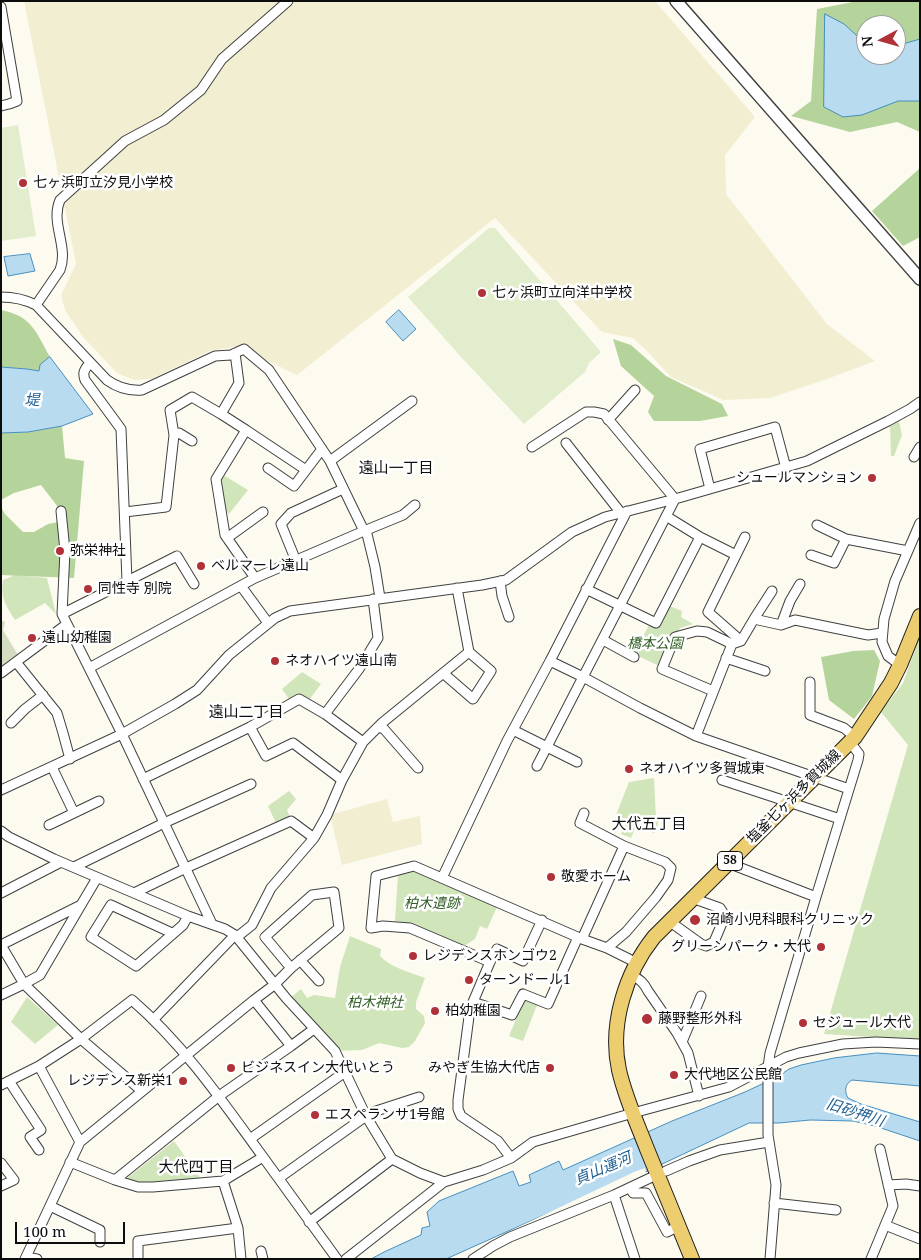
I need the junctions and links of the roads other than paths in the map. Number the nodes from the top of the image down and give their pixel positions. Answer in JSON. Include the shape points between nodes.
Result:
{"nodes":[{"id":1,"x":288,"y":1,"type":"edge"},
{"id":2,"x":680,"y":2,"type":"edge"},
{"id":3,"x":1,"y":8,"type":"edge"},
{"id":4,"x":3,"y":30,"type":"edge"},
{"id":5,"x":12,"y":68,"type":"junction"},
{"id":6,"x":1,"y":70,"type":"edge"},
{"id":7,"x":1,"y":106,"type":"edge"},
{"id":8,"x":920,"y":279,"type":"edge"},
{"id":9,"x":1,"y":297,"type":"edge"},
{"id":10,"x":36,"y":305,"type":"junction"},
{"id":11,"x":235,"y":354,"type":"junction"},
{"id":12,"x":90,"y":363,"type":"junction"},
{"id":13,"x":635,"y":390,"type":"dead end"},
{"id":14,"x":412,"y":401,"type":"dead end"},
{"id":15,"x":920,"y":402,"type":"edge"},
{"id":16,"x":222,"y":414,"type":"junction"},
{"id":17,"x":608,"y":420,"type":"junction"},
{"id":18,"x":246,"y":430,"type":"junction"},
{"id":19,"x":174,"y":435,"type":"junction"},
{"id":20,"x":192,"y":441,"type":"dead end"},
{"id":21,"x":566,"y":443,"type":"dead end"},
{"id":22,"x":532,"y":447,"type":"dead end"},
{"id":23,"x":322,"y":449,"type":"junction"},
{"id":24,"x":330,"y":461,"type":"junction"},
{"id":25,"x":268,"y":468,"type":"dead end"},
{"id":26,"x":786,"y":468,"type":"junction"},
{"id":27,"x":306,"y":470,"type":"junction"},
{"id":28,"x":343,"y":489,"type":"junction"},
{"id":29,"x":710,"y":489,"type":"junction"},
{"id":30,"x":675,"y":499,"type":"junction"},
{"id":31,"x":415,"y":505,"type":"dead end"},
{"id":32,"x":61,"y":511,"type":"dead end"},
{"id":33,"x":125,"y":512,"type":"junction"},
{"id":34,"x":263,"y":512,"type":"dead end"},
{"id":35,"x":624,"y":512,"type":"junction"},
{"id":36,"x":666,"y":516,"type":"junction"},
{"id":37,"x":920,"y":523,"type":"edge"},
{"id":38,"x":816,"y":525,"type":"dead end"},
{"id":39,"x":365,"y":530,"type":"junction"},
{"id":40,"x":700,"y":537,"type":"junction"},
{"id":41,"x":745,"y":537,"type":"dead end"},
{"id":42,"x":227,"y":538,"type":"junction"},
{"id":43,"x":846,"y":539,"type":"junction"},
{"id":44,"x":908,"y":551,"type":"junction"},
{"id":45,"x":736,"y":555,"type":"junction"},
{"id":46,"x":812,"y":555,"type":"dead end"},
{"id":47,"x":296,"y":561,"type":"junction"},
{"id":48,"x":255,"y":578,"type":"junction"},
{"id":49,"x":127,"y":581,"type":"junction"},
{"id":50,"x":500,"y":581,"type":"junction"},
{"id":51,"x":194,"y":584,"type":"dead end"},
{"id":52,"x":800,"y":584,"type":"dead end"},
{"id":53,"x":241,"y":586,"type":"junction"},
{"id":54,"x":457,"y":588,"type":"junction"},
{"id":55,"x":586,"y":589,"type":"junction"},
{"id":56,"x":772,"y":591,"type":"dead end"},
{"id":57,"x":376,"y":599,"type":"junction"},
{"id":58,"x":620,"y":606,"type":"junction"},
{"id":59,"x":62,"y":614,"type":"junction"},
{"id":60,"x":920,"y":616,"type":"edge"},
{"id":61,"x":509,"y":617,"type":"dead end"},
{"id":62,"x":754,"y":619,"type":"junction"},
{"id":63,"x":268,"y":623,"type":"junction"},
{"id":64,"x":67,"y":624,"type":"junction"},
{"id":65,"x":781,"y":625,"type":"junction"},
{"id":66,"x":882,"y":633,"type":"junction"},
{"id":67,"x":916,"y":634,"type":"edge"},
{"id":68,"x":602,"y":640,"type":"junction"},
{"id":69,"x":736,"y":642,"type":"junction"},
{"id":70,"x":469,"y":652,"type":"junction"},
{"id":71,"x":634,"y":657,"type":"dead end"},
{"id":72,"x":726,"y":658,"type":"junction"},
{"id":73,"x":550,"y":660,"type":"junction"},
{"id":74,"x":16,"y":662,"type":"junction"},
{"id":75,"x":900,"y":665,"type":"junction"},
{"id":76,"x":89,"y":668,"type":"junction"},
{"id":77,"x":765,"y":671,"type":"dead end"},
{"id":78,"x":1,"y":673,"type":"edge"},
{"id":79,"x":443,"y":673,"type":"junction"},
{"id":80,"x":584,"y":677,"type":"junction"},
{"id":81,"x":810,"y":682,"type":"dead end"},
{"id":82,"x":714,"y":691,"type":"junction"},
{"id":83,"x":43,"y":695,"type":"junction"},
{"id":84,"x":325,"y":714,"type":"junction"},
{"id":85,"x":11,"y":723,"type":"dead end"},
{"id":86,"x":250,"y":727,"type":"junction"},
{"id":87,"x":378,"y":727,"type":"junction"},
{"id":88,"x":513,"y":730,"type":"junction"},
{"id":89,"x":122,"y":734,"type":"junction"},
{"id":90,"x":696,"y":736,"type":"junction"},
{"id":91,"x":852,"y":740,"type":"junction"},
{"id":92,"x":363,"y":742,"type":"junction"},
{"id":93,"x":546,"y":747,"type":"junction"},
{"id":94,"x":70,"y":759,"type":"junction"},
{"id":95,"x":578,"y":762,"type":"dead end"},
{"id":96,"x":537,"y":766,"type":"dead end"},
{"id":97,"x":52,"y":767,"type":"junction"},
{"id":98,"x":418,"y":768,"type":"dead end"},
{"id":99,"x":815,"y":777,"type":"junction"},
{"id":100,"x":144,"y":779,"type":"junction"},
{"id":101,"x":342,"y":780,"type":"junction"},
{"id":102,"x":722,"y":780,"type":"dead end"},
{"id":103,"x":252,"y":784,"type":"dead end"},
{"id":104,"x":849,"y":789,"type":"junction"},
{"id":105,"x":1,"y":790,"type":"edge"},
{"id":106,"x":99,"y":800,"type":"dead end"},
{"id":107,"x":789,"y":802,"type":"junction"},
{"id":108,"x":74,"y":813,"type":"junction"},
{"id":109,"x":584,"y":813,"type":"dead end"},
{"id":110,"x":840,"y":819,"type":"junction"},
{"id":111,"x":164,"y":824,"type":"junction"},
{"id":112,"x":49,"y":825,"type":"dead end"},
{"id":113,"x":1,"y":831,"type":"edge"},
{"id":114,"x":314,"y":838,"type":"junction"},
{"id":115,"x":5,"y":839,"type":"edge"},
{"id":116,"x":624,"y":846,"type":"junction"},
{"id":117,"x":62,"y":862,"type":"junction"},
{"id":118,"x":728,"y":863,"type":"junction"},
{"id":119,"x":74,"y":867,"type":"junction"},
{"id":120,"x":186,"y":868,"type":"junction"},
{"id":121,"x":97,"y":878,"type":"junction"},
{"id":122,"x":442,"y":878,"type":"junction"},
{"id":123,"x":1,"y":893,"type":"edge"},
{"id":124,"x":134,"y":893,"type":"junction"},
{"id":125,"x":816,"y":897,"type":"junction"},
{"id":126,"x":692,"y":898,"type":"junction"},
{"id":127,"x":81,"y":905,"type":"junction"},
{"id":128,"x":188,"y":916,"type":"junction"},
{"id":129,"x":542,"y":920,"type":"junction"},
{"id":130,"x":669,"y":921,"type":"junction"},
{"id":131,"x":212,"y":924,"type":"junction"},
{"id":132,"x":172,"y":933,"type":"junction"},
{"id":133,"x":236,"y":936,"type":"junction"},
{"id":134,"x":580,"y":938,"type":"junction"},
{"id":135,"x":1,"y":945,"type":"edge"},
{"id":136,"x":607,"y":948,"type":"junction"},
{"id":137,"x":300,"y":960,"type":"junction"},
{"id":138,"x":490,"y":962,"type":"junction"},
{"id":139,"x":291,"y":968,"type":"junction"},
{"id":140,"x":634,"y":969,"type":"junction"},
{"id":141,"x":319,"y":982,"type":"dead end"},
{"id":142,"x":24,"y":984,"type":"junction"},
{"id":143,"x":274,"y":985,"type":"junction"},
{"id":144,"x":1,"y":995,"type":"edge"},
{"id":145,"x":701,"y":996,"type":"dead end"},
{"id":146,"x":254,"y":1000,"type":"junction"},
{"id":147,"x":473,"y":1002,"type":"junction"},
{"id":148,"x":154,"y":1019,"type":"junction"},
{"id":149,"x":314,"y":1029,"type":"junction"},
{"id":150,"x":81,"y":1040,"type":"junction"},
{"id":151,"x":682,"y":1042,"type":"junction"},
{"id":152,"x":920,"y":1044,"type":"edge"},
{"id":153,"x":291,"y":1046,"type":"junction"},
{"id":154,"x":186,"y":1055,"type":"junction"},
{"id":155,"x":39,"y":1066,"type":"junction"},
{"id":156,"x":768,"y":1067,"type":"junction"},
{"id":157,"x":345,"y":1072,"type":"junction"},
{"id":158,"x":5,"y":1083,"type":"edge"},
{"id":159,"x":142,"y":1091,"type":"junction"},
{"id":160,"x":220,"y":1096,"type":"junction"},
{"id":161,"x":698,"y":1096,"type":"junction"},
{"id":162,"x":419,"y":1098,"type":"dead end"},
{"id":163,"x":633,"y":1113,"type":"junction"},
{"id":164,"x":366,"y":1116,"type":"junction"},
{"id":165,"x":250,"y":1138,"type":"junction"},
{"id":166,"x":768,"y":1138,"type":"junction"},
{"id":167,"x":80,"y":1142,"type":"junction"},
{"id":168,"x":880,"y":1149,"type":"dead end"},
{"id":169,"x":39,"y":1150,"type":"dead end"},
{"id":170,"x":263,"y":1157,"type":"junction"},
{"id":171,"x":511,"y":1158,"type":"junction"},
{"id":172,"x":392,"y":1159,"type":"junction"},
{"id":173,"x":70,"y":1162,"type":"junction"},
{"id":174,"x":1,"y":1163,"type":"edge"},
{"id":175,"x":657,"y":1173,"type":"junction"},
{"id":176,"x":279,"y":1178,"type":"junction"},
{"id":177,"x":115,"y":1180,"type":"junction"},
{"id":178,"x":223,"y":1181,"type":"junction"},
{"id":179,"x":444,"y":1182,"type":"junction"},
{"id":180,"x":888,"y":1185,"type":"junction"},
{"id":181,"x":1,"y":1186,"type":"edge"},
{"id":182,"x":920,"y":1186,"type":"edge"},
{"id":183,"x":630,"y":1188,"type":"junction"},
{"id":184,"x":614,"y":1195,"type":"junction"},
{"id":185,"x":774,"y":1203,"type":"junction"},
{"id":186,"x":50,"y":1206,"type":"junction"},
{"id":187,"x":836,"y":1210,"type":"dead end"},
{"id":188,"x":309,"y":1222,"type":"junction"},
{"id":189,"x":885,"y":1225,"type":"junction"},
{"id":190,"x":679,"y":1226,"type":"junction"},
{"id":191,"x":238,"y":1228,"type":"junction"},
{"id":192,"x":920,"y":1239,"type":"edge"},
{"id":193,"x":100,"y":1242,"type":"dead end"},
{"id":194,"x":26,"y":1258,"type":"edge"},
{"id":195,"x":36,"y":1259,"type":"edge"},
{"id":196,"x":138,"y":1259,"type":"edge"},
{"id":197,"x":242,"y":1259,"type":"edge"},
{"id":198,"x":337,"y":1259,"type":"edge"},
{"id":199,"x":346,"y":1259,"type":"edge"},
{"id":200,"x":473,"y":1259,"type":"edge"},
{"id":201,"x":635,"y":1259,"type":"edge"},
{"id":202,"x":692,"y":1259,"type":"edge"},
{"id":203,"x":770,"y":1259,"type":"edge"},
{"id":204,"x":871,"y":1259,"type":"edge"}],
"edges":[{"from":1,"to":10,"type":"street","via":[[222,59],[201,90],[164,120],[125,140],[60,200],[56,215],[63,264]]},
{"from":2,"to":8,"type":"street"},
{"from":3,"to":4,"type":"street"},
{"from":4,"to":5,"type":"street"},
{"from":5,"to":6,"type":"street"},
{"from":5,"to":7,"type":"street","via":[[17,101]]},
{"from":9,"to":10,"type":"street","via":[[16,297]]},
{"from":10,"to":12,"type":"street"},
{"from":11,"to":12,"type":"street","via":[[215,356],[142,390],[132,391],[114,385]]},
{"from":11,"to":16,"type":"street","via":[[240,383]]},
{"from":11,"to":23,"type":"street","via":[[244,350],[269,370]]},
{"from":12,"to":33,"type":"street","via":[[84,370],[85,380],[122,429]]},
{"from":13,"to":17,"type":"street"},
{"from":14,"to":24,"type":"street"},
{"from":15,"to":26,"type":"street","via":[[807,461]]},
{"from":16,"to":18,"type":"street"},
{"from":16,"to":19,"type":"street","via":[[192,397],[170,410]]},
{"from":17,"to":22,"type":"street","via":[[604,414],[586,412]]},
{"from":17,"to":30,"type":"street"},
{"from":18,"to":27,"type":"street"},
{"from":18,"to":42,"type":"street","via":[[216,479]]},
{"from":19,"to":20,"type":"street","via":[[179,433]]},
{"from":19,"to":33,"type":"street","via":[[166,507]]},
{"from":21,"to":35,"type":"street"},
{"from":23,"to":24,"type":"street"},
{"from":23,"to":27,"type":"street"},
{"from":24,"to":28,"type":"street"},
{"from":25,"to":27,"type":"street","via":[[294,486]]},
{"from":26,"to":29,"type":"street"},
{"from":26,"to":29,"type":"street","via":[[775,428],[756,433],[700,449]]},
{"from":28,"to":39,"type":"street"},
{"from":28,"to":47,"type":"street","via":[[291,513],[281,524]]},
{"from":29,"to":30,"type":"street"},
{"from":30,"to":35,"type":"street"},
{"from":30,"to":36,"type":"street"},
{"from":31,"to":39,"type":"street","via":[[403,515]]},
{"from":32,"to":59,"type":"street","via":[[65,551]]},
{"from":33,"to":49,"type":"street"},
{"from":34,"to":42,"type":"street"},
{"from":35,"to":50,"type":"street","via":[[572,532],[506,580]]},
{"from":35,"to":55,"type":"street"},
{"from":36,"to":40,"type":"street"},
{"from":36,"to":58,"type":"street"},
{"from":37,"to":44,"type":"street"},
{"from":38,"to":43,"type":"street"},
{"from":39,"to":47,"type":"street"},
{"from":39,"to":57,"type":"street","via":[[375,567]]},
{"from":40,"to":45,"type":"street"},
{"from":40,"to":58,"type":"street","via":[[656,623]]},
{"from":41,"to":45,"type":"street"},
{"from":42,"to":48,"type":"street"},
{"from":43,"to":44,"type":"street"},
{"from":43,"to":46,"type":"street","via":[[834,563]]},
{"from":44,"to":66,"type":"street","via":[[895,581]]},
{"from":45,"to":69,"type":"street","via":[[708,612]]},
{"from":47,"to":48,"type":"street"},
{"from":48,"to":53,"type":"street"},
{"from":49,"to":51,"type":"street","via":[[177,556]]},
{"from":49,"to":59,"type":"street"},
{"from":50,"to":54,"type":"street"},
{"from":50,"to":61,"type":"street"},
{"from":52,"to":65,"type":"street"},
{"from":53,"to":63,"type":"street"},
{"from":53,"to":76,"type":"street"},
{"from":54,"to":57,"type":"street"},
{"from":54,"to":70,"type":"street"},
{"from":55,"to":58,"type":"street"},
{"from":55,"to":73,"type":"street"},
{"from":56,"to":62,"type":"street"},
{"from":57,"to":63,"type":"street","via":[[290,611]]},
{"from":57,"to":84,"type":"street","via":[[378,638]]},
{"from":58,"to":68,"type":"street"},
{"from":59,"to":64,"type":"street"},
{"from":60,"to":67,"type":"main road","name":"塩釜七ヶ浜多賀城線","number":"58"},
{"from":62,"to":65,"type":"street"},
{"from":62,"to":69,"type":"street"},
{"from":63,"to":89,"type":"street","via":[[229,655],[197,690]]},
{"from":64,"to":74,"type":"street"},
{"from":64,"to":76,"type":"street"},
{"from":65,"to":66,"type":"street","via":[[795,620],[868,635]]},
{"from":66,"to":75,"type":"street","via":[[888,656]]},
{"from":67,"to":75,"type":"main road","name":"塩釜七ヶ浜多賀城線","number":"58"},
{"from":68,"to":71,"type":"street"},
{"from":68,"to":80,"type":"street"},
{"from":69,"to":72,"type":"street"},
{"from":69,"to":82,"type":"street","via":[[697,630],[676,637],[662,669]]},
{"from":70,"to":79,"type":"street"},
{"from":70,"to":79,"type":"street","via":[[490,671],[473,699]]},
{"from":72,"to":77,"type":"street"},
{"from":72,"to":82,"type":"street"},
{"from":73,"to":80,"type":"street"},
{"from":73,"to":88,"type":"street"},
{"from":74,"to":78,"type":"street"},
{"from":74,"to":83,"type":"street"},
{"from":75,"to":91,"type":"main road","name":"塩釜七ヶ浜多賀城線","number":"58"},
{"from":76,"to":89,"type":"street"},
{"from":79,"to":87,"type":"street"},
{"from":80,"to":90,"type":"street"},
{"from":80,"to":93,"type":"street"},
{"from":81,"to":91,"type":"street","via":[[810,715],[844,728]]},
{"from":82,"to":90,"type":"street"},
{"from":83,"to":85,"type":"street"},
{"from":83,"to":94,"type":"street","via":[[57,713]]},
{"from":84,"to":86,"type":"street","via":[[299,699]]},
{"from":84,"to":92,"type":"street"},
{"from":86,"to":100,"type":"street"},
{"from":86,"to":101,"type":"street","via":[[266,756],[293,744]]},
{"from":87,"to":92,"type":"street"},
{"from":87,"to":98,"type":"street"},
{"from":88,"to":93,"type":"street"},
{"from":88,"to":122,"type":"street"},
{"from":89,"to":94,"type":"street"},
{"from":89,"to":100,"type":"street"},
{"from":90,"to":99,"type":"street"},
{"from":91,"to":99,"type":"main road","name":"塩釜七ヶ浜多賀城線","number":"58"},
{"from":91,"to":104,"type":"street","via":[[858,760]]},
{"from":92,"to":101,"type":"street"},
{"from":93,"to":95,"type":"street"},
{"from":93,"to":96,"type":"street"},
{"from":94,"to":97,"type":"street"},
{"from":97,"to":105,"type":"street"},
{"from":97,"to":108,"type":"street"},
{"from":99,"to":104,"type":"street"},
{"from":99,"to":107,"type":"main road","name":"塩釜七ヶ浜多賀城線","number":"58"},
{"from":100,"to":111,"type":"street"},
{"from":101,"to":114,"type":"street"},
{"from":102,"to":107,"type":"street"},
{"from":103,"to":111,"type":"street"},
{"from":104,"to":110,"type":"street"},
{"from":106,"to":108,"type":"street"},
{"from":107,"to":110,"type":"street"},
{"from":107,"to":118,"type":"main road","name":"塩釜七ヶ浜多賀城線","number":"58"},
{"from":108,"to":112,"type":"street"},
{"from":109,"to":116,"type":"street","via":[[580,823]]},
{"from":110,"to":125,"type":"street"},
{"from":111,"to":119,"type":"street"},
{"from":111,"to":120,"type":"street"},
{"from":113,"to":115,"type":"street"},
{"from":114,"to":120,"type":"street","via":[[290,821]]},
{"from":114,"to":133,"type":"street","via":[[271,888],[252,925]]},
{"from":115,"to":117,"type":"street"},
{"from":116,"to":134,"type":"street"},
{"from":116,"to":136,"type":"street","via":[[665,862],[671,868],[668,880],[656,897],[626,932]]},
{"from":117,"to":119,"type":"street"},
{"from":117,"to":123,"type":"street"},
{"from":118,"to":125,"type":"street"},
{"from":118,"to":126,"type":"main road","name":"塩釜七ヶ浜多賀城線","number":"58"},
{"from":119,"to":121,"type":"street"},
{"from":120,"to":124,"type":"street"},
{"from":120,"to":131,"type":"street"},
{"from":121,"to":124,"type":"street"},
{"from":121,"to":127,"type":"street"},
{"from":122,"to":129,"type":"street"},
{"from":122,"to":138,"type":"street","via":[[414,866],[376,876],[371,928],[410,928]]},
{"from":124,"to":128,"type":"street"},
{"from":125,"to":156,"type":"street"},
{"from":126,"to":130,"type":"main road","name":"塩釜七ヶ浜多賀城線","number":"58"},
{"from":126,"to":130,"type":"street","via":[[720,908],[725,916],[714,942],[706,946],[701,944]]},
{"from":127,"to":135,"type":"street"},
{"from":127,"to":142,"type":"street","via":[[40,975]]},
{"from":128,"to":131,"type":"street"},
{"from":128,"to":132,"type":"street"},
{"from":129,"to":134,"type":"street"},
{"from":129,"to":138,"type":"street","via":[[523,961],[497,949]]},
{"from":130,"to":140,"type":"main road","name":"塩釜七ヶ浜多賀城線","number":"58","via":[[648,944]]},
{"from":131,"to":133,"type":"street"},
{"from":132,"to":132,"type":"street","via":[[136,966],[91,937],[111,906]]},
{"from":133,"to":143,"type":"street"},
{"from":133,"to":148,"type":"street"},
{"from":134,"to":136,"type":"street"},
{"from":134,"to":147,"type":"street","via":[[548,1004],[523,994],[512,1015]]},
{"from":135,"to":142,"type":"street"},
{"from":136,"to":140,"type":"street"},
{"from":137,"to":139,"type":"street"},
{"from":137,"to":139,"type":"street","via":[[339,928],[334,892],[312,895],[265,937]]},
{"from":137,"to":141,"type":"street"},
{"from":138,"to":147,"type":"street"},
{"from":139,"to":143,"type":"street"},
{"from":140,"to":151,"type":"street"},
{"from":140,"to":163,"type":"main road","name":"塩釜七ヶ浜多賀城線","number":"58","via":[[620,1011],[616,1046],[621,1080]]},
{"from":142,"to":144,"type":"street"},
{"from":142,"to":150,"type":"street"},
{"from":143,"to":146,"type":"street"},
{"from":143,"to":149,"type":"street"},
{"from":145,"to":151,"type":"street"},
{"from":146,"to":153,"type":"street"},
{"from":146,"to":154,"type":"street"},
{"from":147,"to":171,"type":"street","via":[[458,1109],[461,1116],[498,1141]]},
{"from":148,"to":150,"type":"street","via":[[132,1000]]},
{"from":148,"to":154,"type":"street"},
{"from":149,"to":153,"type":"street"},
{"from":149,"to":157,"type":"street","via":[[335,1051]]},
{"from":150,"to":155,"type":"street"},
{"from":150,"to":159,"type":"street"},
{"from":151,"to":161,"type":"street","via":[[688,1053]]},
{"from":152,"to":156,"type":"street","via":[[843,1044],[792,1055]]},
{"from":153,"to":160,"type":"street"},
{"from":154,"to":159,"type":"street"},
{"from":154,"to":160,"type":"street"},
{"from":155,"to":158,"type":"street"},
{"from":155,"to":167,"type":"street"},
{"from":156,"to":161,"type":"street","via":[[729,1087]]},
{"from":156,"to":166,"type":"street"},
{"from":157,"to":164,"type":"street"},
{"from":157,"to":165,"type":"street"},
{"from":158,"to":169,"type":"street","via":[[41,1130],[30,1137]]},
{"from":159,"to":167,"type":"street"},
{"from":160,"to":165,"type":"street"},
{"from":160,"to":177,"type":"street"},
{"from":161,"to":163,"type":"street"},
{"from":162,"to":164,"type":"street"},
{"from":163,"to":171,"type":"street","via":[[533,1142]]},
{"from":163,"to":175,"type":"main road","name":"塩釜七ヶ浜多賀城線","number":"58"},
{"from":164,"to":172,"type":"street"},
{"from":164,"to":176,"type":"street"},
{"from":165,"to":170,"type":"street"},
{"from":166,"to":175,"type":"street","via":[[720,1150]]},
{"from":166,"to":185,"type":"street","via":[[776,1185]]},
{"from":167,"to":173,"type":"street"},
{"from":168,"to":180,"type":"street"},
{"from":170,"to":176,"type":"street"},
{"from":170,"to":178,"type":"street"},
{"from":171,"to":179,"type":"street"},
{"from":172,"to":179,"type":"street"},
{"from":172,"to":188,"type":"street"},
{"from":173,"to":177,"type":"street"},
{"from":173,"to":186,"type":"street"},
{"from":174,"to":181,"type":"street","via":[[14,1180]]},
{"from":175,"to":183,"type":"street"},
{"from":175,"to":190,"type":"main road","number":"58"},
{"from":176,"to":188,"type":"street"},
{"from":177,"to":178,"type":"street","via":[[138,1187]]},
{"from":178,"to":191,"type":"street"},
{"from":179,"to":199,"type":"street"},
{"from":180,"to":182,"type":"street"},
{"from":180,"to":189,"type":"street","via":[[893,1206]]},
{"from":183,"to":184,"type":"street"},
{"from":183,"to":190,"type":"street","via":[[633,1193],[646,1193],[667,1232]]},
{"from":184,"to":200,"type":"street","via":[[510,1237]]},
{"from":184,"to":201,"type":"street"},
{"from":185,"to":187,"type":"street"},
{"from":185,"to":203,"type":"street"},
{"from":186,"to":193,"type":"street","via":[[100,1230]]},
{"from":186,"to":194,"type":"street"},
{"from":188,"to":198,"type":"street"},
{"from":189,"to":192,"type":"street"},
{"from":189,"to":204,"type":"street"},
{"from":190,"to":202,"type":"main road","number":"58"},
{"from":191,"to":196,"type":"street","via":[[138,1241]]},
{"from":191,"to":197,"type":"street"},
{"from":194,"to":195,"type":"street"}]}
